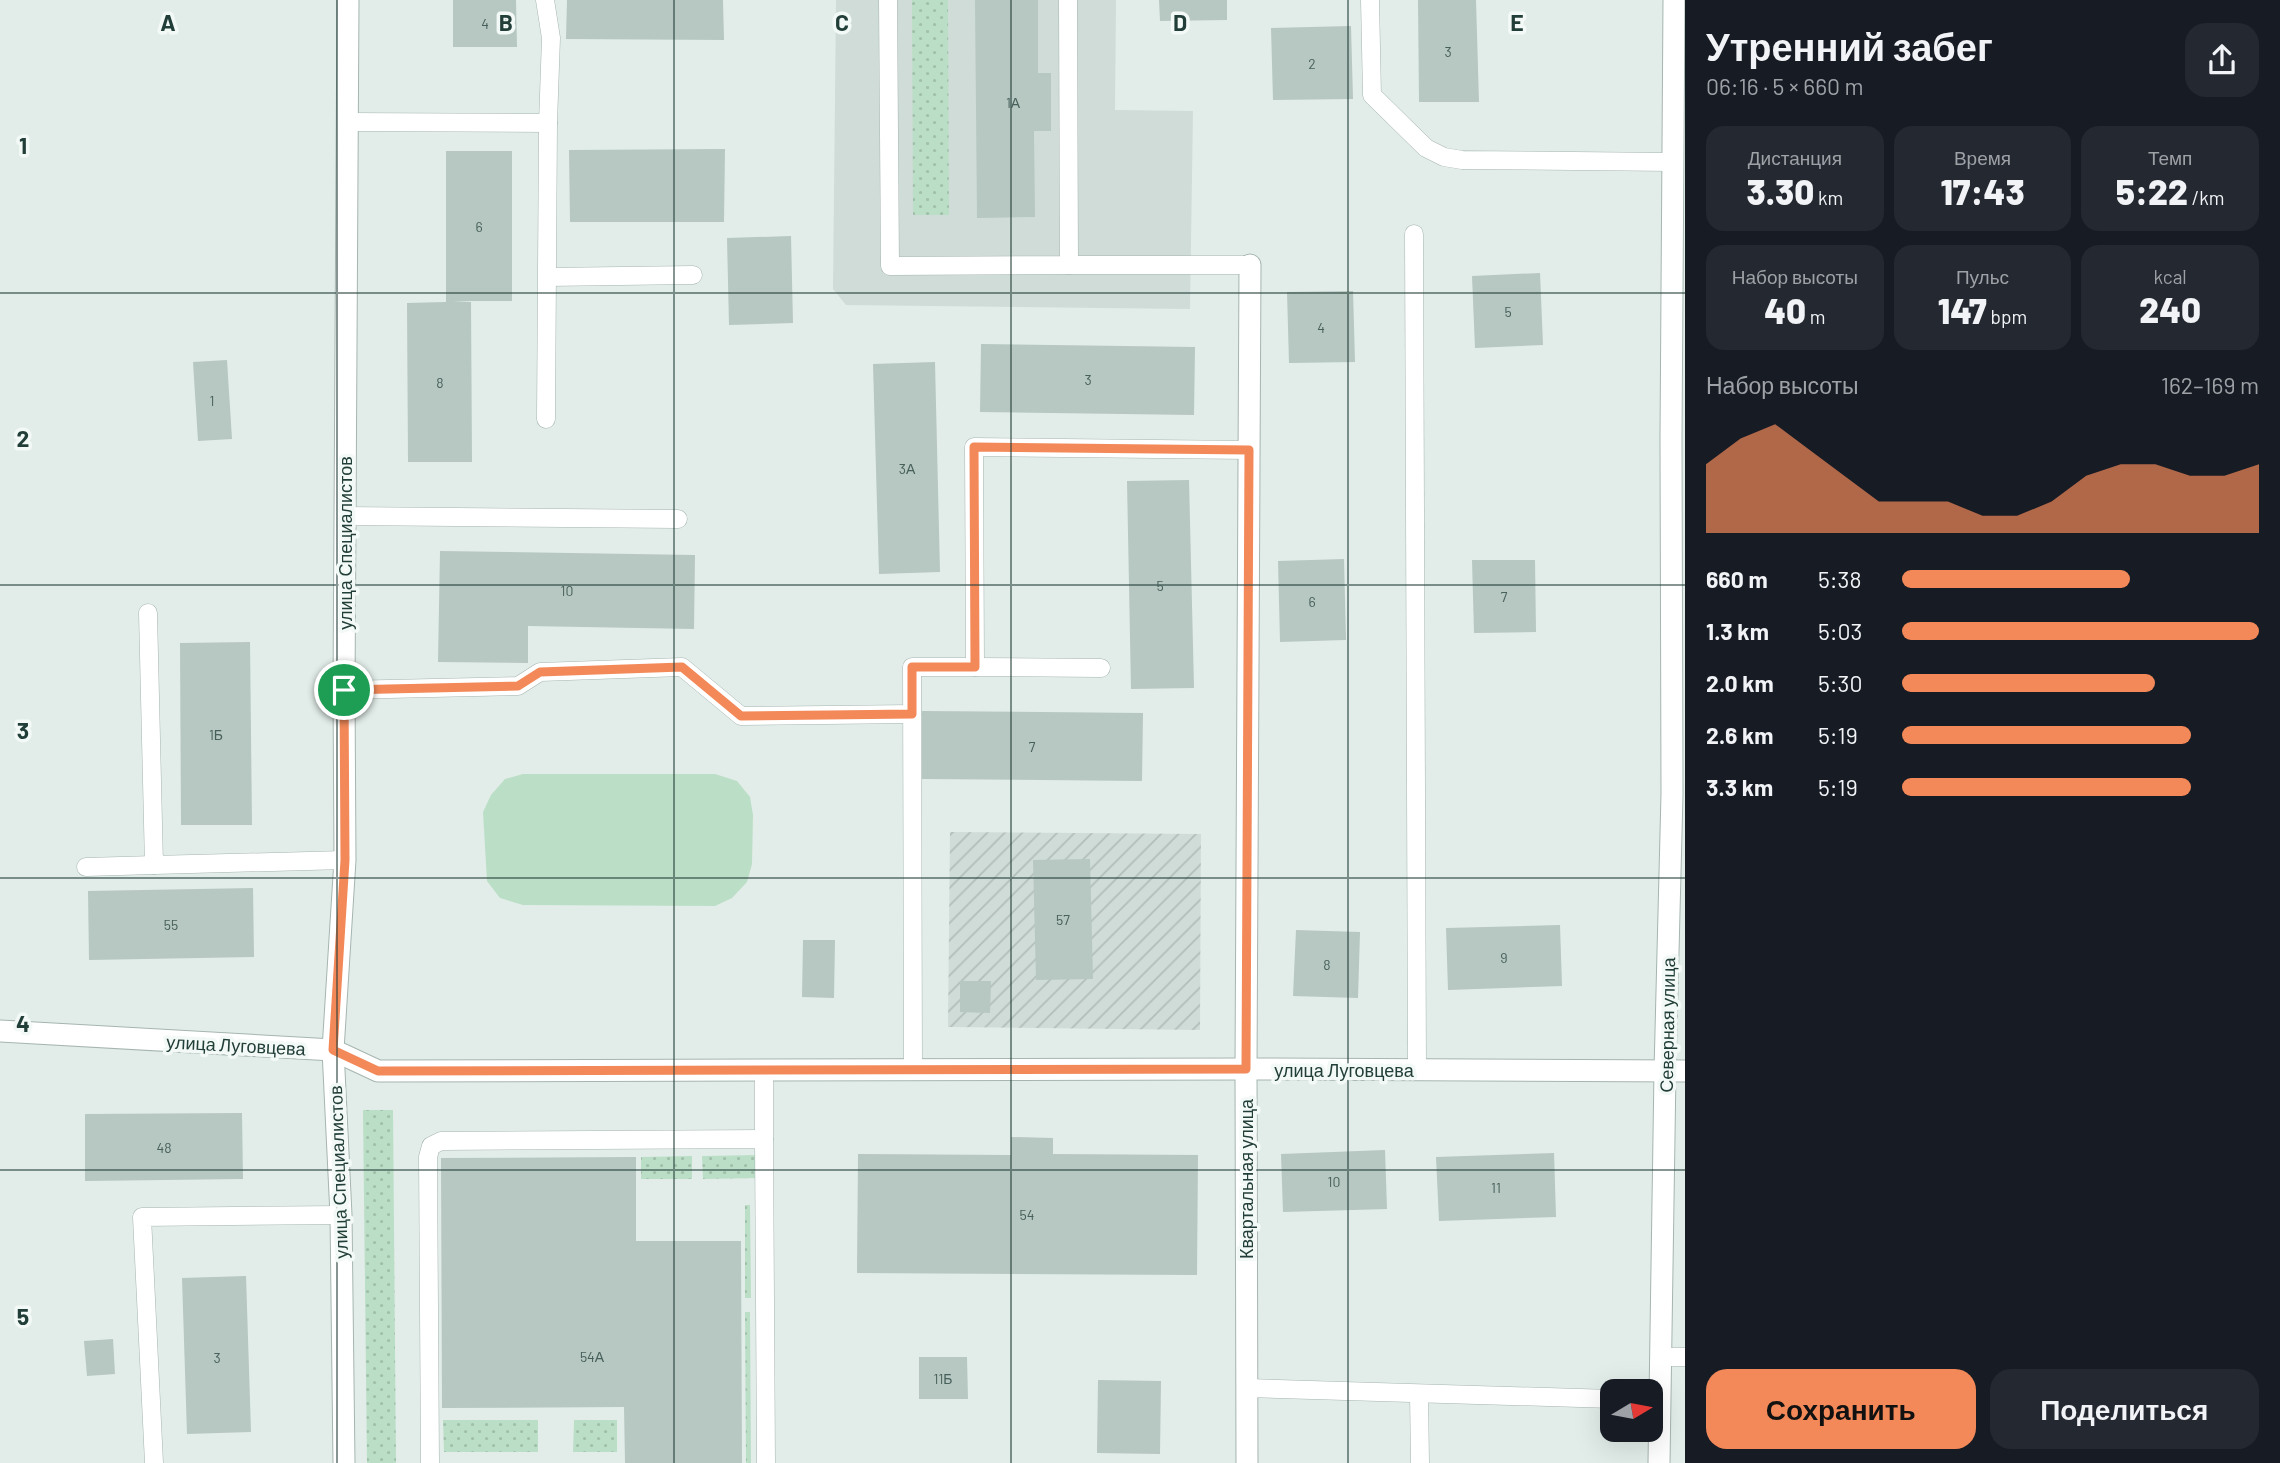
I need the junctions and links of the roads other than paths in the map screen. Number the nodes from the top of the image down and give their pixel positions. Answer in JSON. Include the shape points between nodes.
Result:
{"nodes":[{"id":1,"x":348,"y":0,"type":"edge"},
{"id":2,"x":545,"y":0,"type":"edge"},
{"id":3,"x":888,"y":0,"type":"edge"},
{"id":4,"x":1068,"y":0,"type":"edge"},
{"id":5,"x":1370,"y":0,"type":"edge"},
{"id":6,"x":1674,"y":0,"type":"edge"},
{"id":7,"x":347,"y":122,"type":"junction"},
{"id":8,"x":548,"y":122,"type":"junction"},
{"id":9,"x":1673,"y":162,"type":"junction"},
{"id":10,"x":1679,"y":221,"type":"edge"},
{"id":11,"x":1414,"y":234,"type":"dead end"},
{"id":12,"x":1069,"y":265,"type":"junction"},
{"id":13,"x":1250,"y":265,"type":"joint"},
{"id":14,"x":693,"y":275,"type":"dead end"},
{"id":15,"x":548,"y":277,"type":"junction"},
{"id":16,"x":546,"y":419,"type":"dead end"},
{"id":17,"x":1678,"y":439,"type":"edge"},
{"id":18,"x":1249,"y":450,"type":"junction"},
{"id":19,"x":345,"y":516,"type":"junction"},
{"id":20,"x":678,"y":519,"type":"dead end"},
{"id":21,"x":148,"y":614,"type":"dead end"},
{"id":22,"x":975,"y":667,"type":"junction"},
{"id":23,"x":1101,"y":668,"type":"dead end"},
{"id":24,"x":344,"y":690,"type":"junction"},
{"id":25,"x":912,"y":714,"type":"junction"},
{"id":26,"x":345,"y":860,"type":"junction"},
{"id":27,"x":154,"y":865,"type":"junction"},
{"id":28,"x":86,"y":867,"type":"dead end"},
{"id":29,"x":0,"y":1031,"type":"edge"},
{"id":30,"x":333,"y":1050,"type":"junction"},
{"id":31,"x":1246,"y":1069,"type":"junction"},
{"id":32,"x":764,"y":1070,"type":"junction"},
{"id":33,"x":913,"y":1070,"type":"junction"},
{"id":34,"x":1417,"y":1070,"type":"junction"},
{"id":35,"x":1675,"y":1071,"type":"edge"},
{"id":36,"x":764,"y":1139,"type":"junction"},
{"id":37,"x":341,"y":1215,"type":"junction"},
{"id":38,"x":1661,"y":1357,"type":"junction"},
{"id":39,"x":1685,"y":1357,"type":"edge"},
{"id":40,"x":1658,"y":1379,"type":"edge"},
{"id":41,"x":1247,"y":1388,"type":"junction"},
{"id":42,"x":1419,"y":1394,"type":"junction"},
{"id":43,"x":1600,"y":1399,"type":"edge"},
{"id":44,"x":1658,"y":1442,"type":"edge"},
{"id":45,"x":154,"y":1463,"type":"edge"},
{"id":46,"x":344,"y":1463,"type":"edge"},
{"id":47,"x":430,"y":1463,"type":"edge"},
{"id":48,"x":766,"y":1463,"type":"edge"},
{"id":49,"x":1247,"y":1463,"type":"edge"},
{"id":50,"x":1420,"y":1463,"type":"edge"},
{"id":51,"x":1659,"y":1463,"type":"edge"}],
"edges":[{"from":1,"to":7,"type":"street","name":"улица Специалистов"},
{"from":2,"to":8,"type":"lane","via":[[551,38]]},
{"from":3,"to":12,"type":"lane","via":[[890,266]]},
{"from":4,"to":12,"type":"lane"},
{"from":5,"to":9,"type":"lane","via":[[1372,94],[1426,148],[1462,160]]},
{"from":6,"to":9,"type":"street","name":"Северная улица"},
{"from":7,"to":8,"type":"lane"},
{"from":7,"to":19,"type":"street","name":"улица Специалистов"},
{"from":8,"to":15,"type":"lane"},
{"from":9,"to":10,"type":"street","name":"Северная улица"},
{"from":10,"to":17,"type":"street","name":"Северная улица"},
{"from":11,"to":34,"type":"lane"},
{"from":12,"to":13,"type":"lane"},
{"from":13,"to":18,"type":"street","name":"Квартальная улица"},
{"from":14,"to":15,"type":"lane"},
{"from":15,"to":16,"type":"lane"},
{"from":17,"to":35,"type":"street","name":"Северная улица","via":[[1672,794]]},
{"from":18,"to":22,"type":"lane","via":[[974,447]]},
{"from":18,"to":31,"type":"street","name":"Квартальная улица"},
{"from":19,"to":20,"type":"lane"},
{"from":19,"to":24,"type":"street","name":"улица Специалистов"},
{"from":21,"to":27,"type":"lane"},
{"from":22,"to":23,"type":"lane"},
{"from":22,"to":25,"type":"lane","via":[[912,667]]},
{"from":24,"to":25,"type":"lane","via":[[518,686],[540,672],[682,667],[741,716]]},
{"from":24,"to":26,"type":"street","name":"улица Специалистов"},
{"from":25,"to":33,"type":"lane"},
{"from":26,"to":27,"type":"lane"},
{"from":26,"to":30,"type":"street","name":"улица Специалистов"},
{"from":27,"to":28,"type":"lane"},
{"from":29,"to":30,"type":"street","name":"улица Луговцева"},
{"from":30,"to":32,"type":"street","name":"улица Луговцева","via":[[378,1071]]},
{"from":30,"to":37,"type":"street","name":"улица Специалистов"},
{"from":31,"to":33,"type":"street","name":"улица Луговцева"},
{"from":31,"to":34,"type":"street","name":"улица Луговцева"},
{"from":31,"to":41,"type":"street","name":"Квартальная улица"},
{"from":32,"to":33,"type":"street","name":"улица Луговцева"},
{"from":32,"to":36,"type":"lane"},
{"from":34,"to":35,"type":"street","name":"улица Луговцева"},
{"from":35,"to":38,"type":"street","name":"Северная улица"},
{"from":36,"to":47,"type":"lane","via":[[441,1141],[431,1146]]},
{"from":36,"to":48,"type":"lane"},
{"from":37,"to":45,"type":"lane","via":[[142,1217]]},
{"from":37,"to":46,"type":"street","name":"улица Специалистов"},
{"from":38,"to":39,"type":"lane"},
{"from":38,"to":40,"type":"street","name":"Северная улица"},
{"from":41,"to":42,"type":"lane"},
{"from":41,"to":49,"type":"street","name":"Квартальная улица"},
{"from":42,"to":43,"type":"lane"},
{"from":42,"to":50,"type":"lane"},
{"from":44,"to":51,"type":"street","name":"Северная улица"}]}
